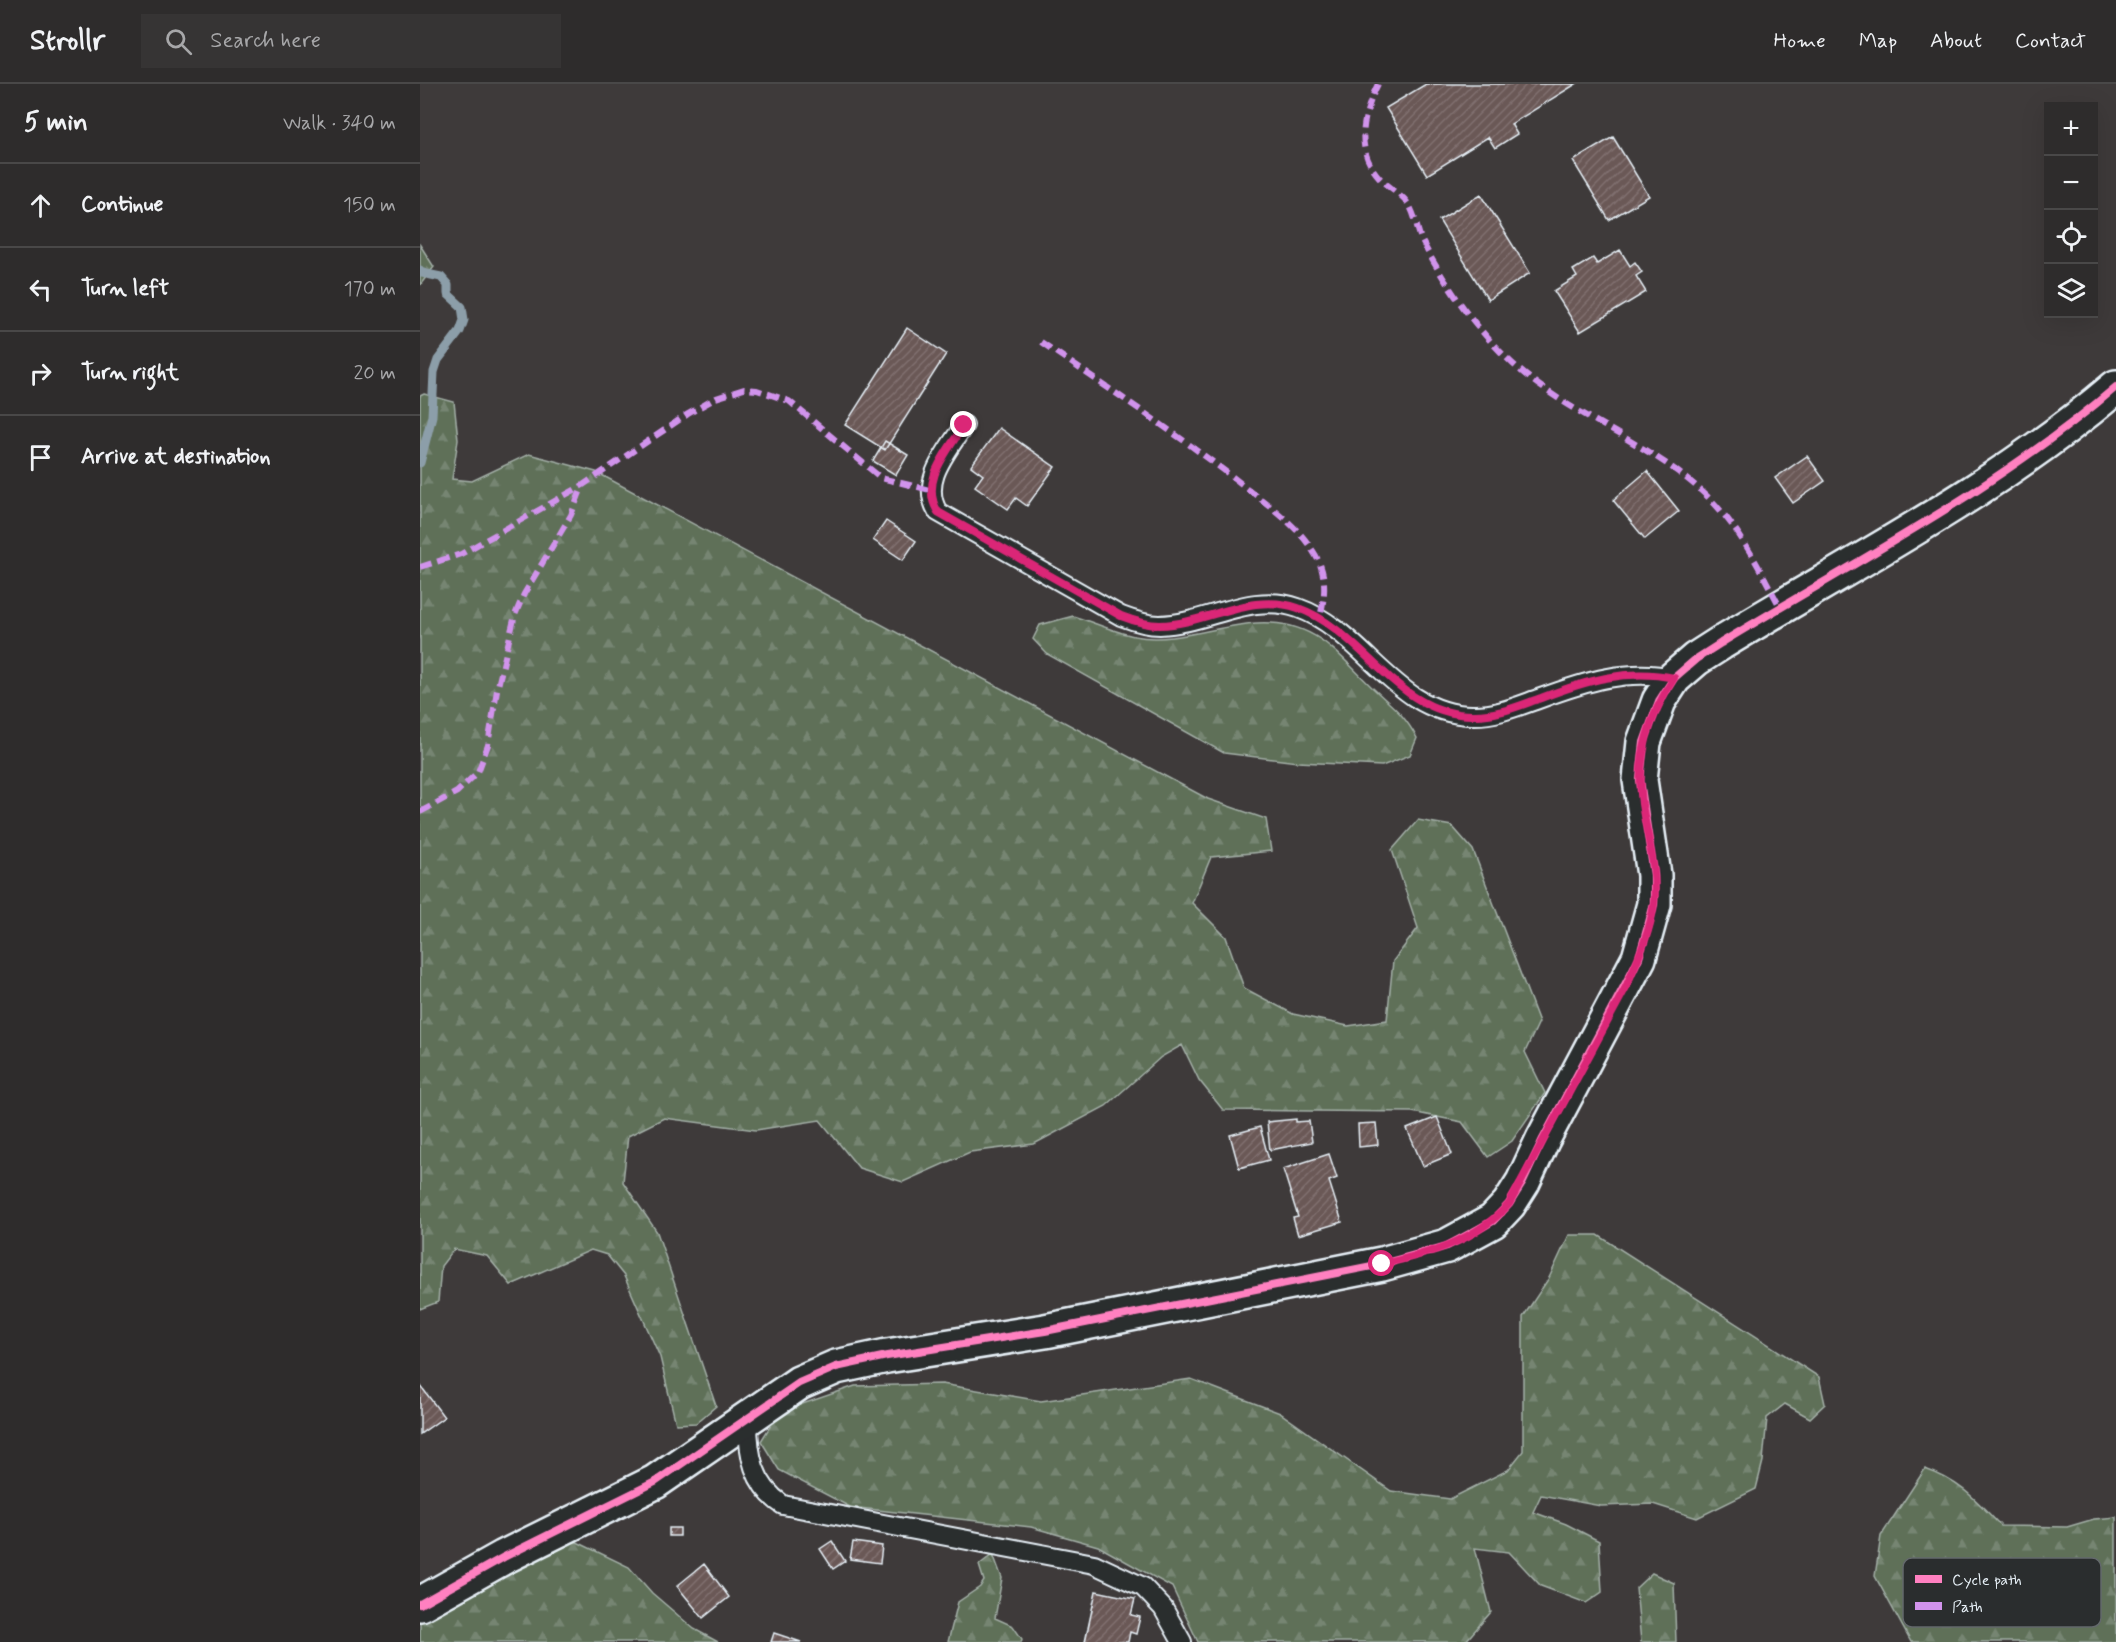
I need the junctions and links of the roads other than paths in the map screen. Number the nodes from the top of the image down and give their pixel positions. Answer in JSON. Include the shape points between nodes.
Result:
{"nodes":[{"id":1,"x":2116,"y":387,"type":"edge"},
{"id":2,"x":964,"y":425,"type":"dead end"},
{"id":3,"x":1674,"y":678,"type":"junction"},
{"id":4,"x":748,"y":1420,"type":"junction"},
{"id":5,"x":420,"y":1604,"type":"edge"},
{"id":6,"x":1182,"y":1642,"type":"edge"}],
"edges":[{"from":1,"to":3,"type":"street","via":[[2015,462],[1908,532],[1712,648]]},
{"from":2,"to":3,"type":"lane","via":[[933,475],[930,490],[938,512],[1121,616],[1160,625],[1258,604],[1296,607],[1330,624],[1405,691],[1456,714],[1491,715],[1578,685],[1626,674]]},
{"from":3,"to":4,"type":"street","via":[[1648,726],[1641,760],[1642,804],[1654,875],[1649,928],[1626,987],[1523,1182],[1493,1221],[1447,1246],[1382,1264],[1045,1331],[836,1367],[799,1383]]},
{"from":4,"to":5,"type":"street","via":[[638,1491],[504,1557]]},
{"from":4,"to":6,"type":"lane","via":[[748,1448],[762,1486],[783,1505],[1094,1564],[1143,1587],[1163,1608]]}]}
